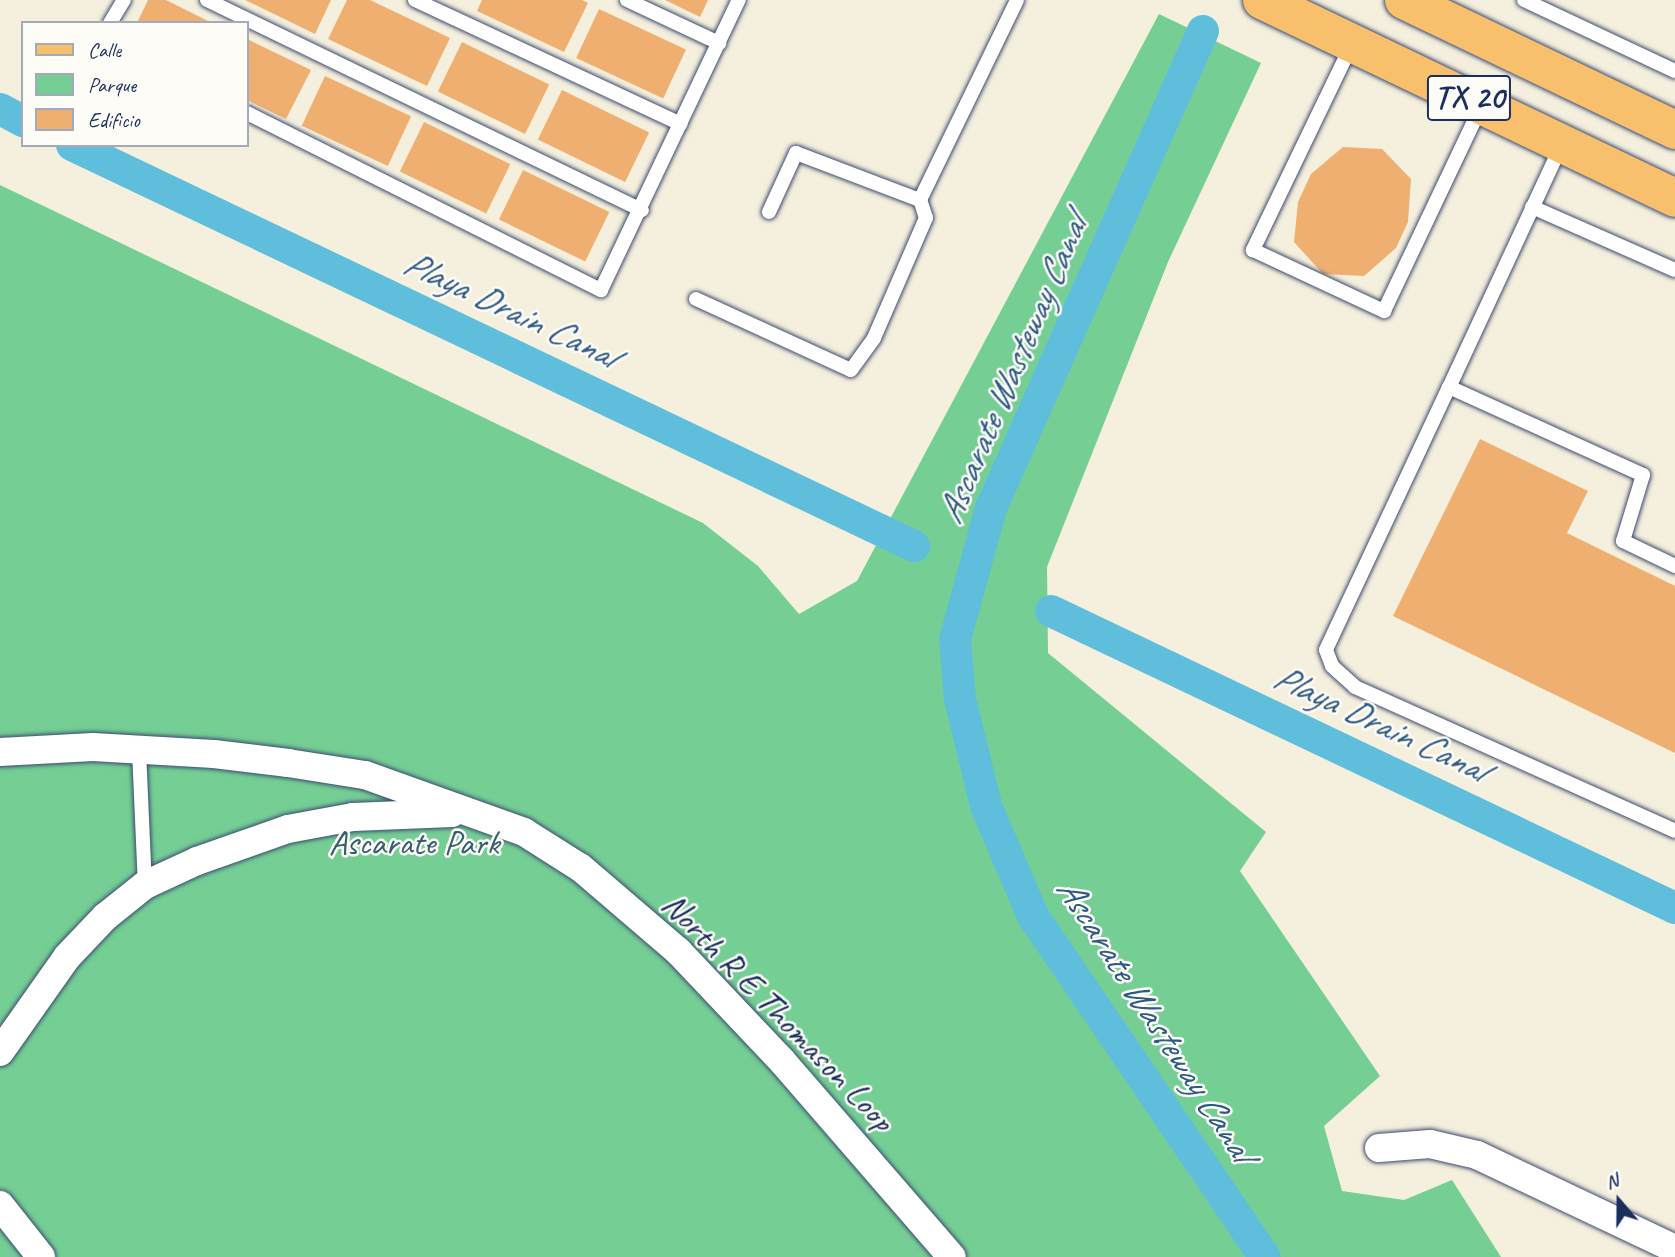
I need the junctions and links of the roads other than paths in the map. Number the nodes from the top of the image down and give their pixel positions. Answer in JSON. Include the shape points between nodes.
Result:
{"nodes":[{"id":1,"x":124,"y":0,"type":"edge"},
{"id":2,"x":207,"y":0,"type":"edge"},
{"id":3,"x":415,"y":0,"type":"edge"},
{"id":4,"x":627,"y":0,"type":"edge"},
{"id":5,"x":739,"y":0,"type":"edge"},
{"id":6,"x":1017,"y":0,"type":"edge"},
{"id":7,"x":1262,"y":0,"type":"edge"},
{"id":8,"x":1404,"y":0,"type":"edge"},
{"id":9,"x":1524,"y":0,"type":"edge"},
{"id":10,"x":111,"y":21,"type":"edge"},
{"id":11,"x":719,"y":43,"type":"junction"},
{"id":12,"x":1352,"y":43,"type":"junction"},
{"id":13,"x":1675,"y":71,"type":"edge"},
{"id":14,"x":1482,"y":104,"type":"junction"},
{"id":15,"x":248,"y":114,"type":"edge"},
{"id":16,"x":681,"y":124,"type":"junction"},
{"id":17,"x":1674,"y":128,"type":"edge"},
{"id":18,"x":1562,"y":143,"type":"junction"},
{"id":19,"x":1675,"y":198,"type":"edge"},
{"id":20,"x":920,"y":200,"type":"junction"},
{"id":21,"x":1532,"y":207,"type":"junction"},
{"id":22,"x":642,"y":210,"type":"junction"},
{"id":23,"x":769,"y":212,"type":"dead end"},
{"id":24,"x":1675,"y":270,"type":"edge"},
{"id":25,"x":696,"y":299,"type":"dead end"},
{"id":26,"x":1449,"y":387,"type":"junction"},
{"id":27,"x":1675,"y":566,"type":"edge"},
{"id":28,"x":139,"y":750,"type":"junction"},
{"id":29,"x":0,"y":752,"type":"edge"},
{"id":30,"x":466,"y":812,"type":"junction"},
{"id":31,"x":1675,"y":831,"type":"edge"},
{"id":32,"x":145,"y":885,"type":"junction"},
{"id":33,"x":0,"y":1052,"type":"edge"},
{"id":34,"x":1379,"y":1148,"type":"dead end"},
{"id":35,"x":0,"y":1205,"type":"edge"},
{"id":36,"x":1675,"y":1249,"type":"edge"},
{"id":37,"x":41,"y":1257,"type":"edge"},
{"id":38,"x":952,"y":1257,"type":"edge"}],
"edges":[{"from":1,"to":10,"type":"lane"},
{"from":2,"to":22,"type":"lane"},
{"from":3,"to":16,"type":"lane"},
{"from":4,"to":11,"type":"lane"},
{"from":5,"to":11,"type":"lane"},
{"from":6,"to":20,"type":"lane"},
{"from":7,"to":12,"type":"main road","number":"TX 20"},
{"from":8,"to":17,"type":"main road","number":"TX 20"},
{"from":9,"to":13,"type":"lane"},
{"from":11,"to":16,"type":"lane"},
{"from":12,"to":14,"type":"main road","number":"TX 20"},
{"from":12,"to":14,"type":"lane","via":[[1253,250],[1384,311]]},
{"from":14,"to":18,"type":"main road","number":"TX 20"},
{"from":15,"to":22,"type":"lane","via":[[601,290]]},
{"from":16,"to":22,"type":"lane"},
{"from":18,"to":19,"type":"main road","number":"TX 20"},
{"from":18,"to":21,"type":"lane"},
{"from":20,"to":23,"type":"lane","via":[[796,153]]},
{"from":20,"to":25,"type":"lane","via":[[926,218],[874,338],[851,370]]},
{"from":21,"to":24,"type":"lane"},
{"from":21,"to":26,"type":"lane"},
{"from":26,"to":27,"type":"lane","via":[[1643,475],[1623,541]]},
{"from":26,"to":31,"type":"lane","via":[[1325,650],[1332,666],[1355,687]]},
{"from":28,"to":29,"type":"street","name":"North R E Thomason Loop"},
{"from":28,"to":30,"type":"street","name":"North R E Thomason Loop","via":[[214,754],[365,775]]},
{"from":28,"to":32,"type":"lane"},
{"from":30,"to":32,"type":"street","via":[[353,817],[288,829]]},
{"from":30,"to":38,"type":"street","name":"North R E Thomason Loop","via":[[524,832],[581,868],[678,951],[782,1061]]},
{"from":32,"to":33,"type":"street","via":[[105,917],[67,957]]},
{"from":34,"to":36,"type":"street","via":[[1430,1144],[1477,1155]]},
{"from":35,"to":37,"type":"street"}]}
